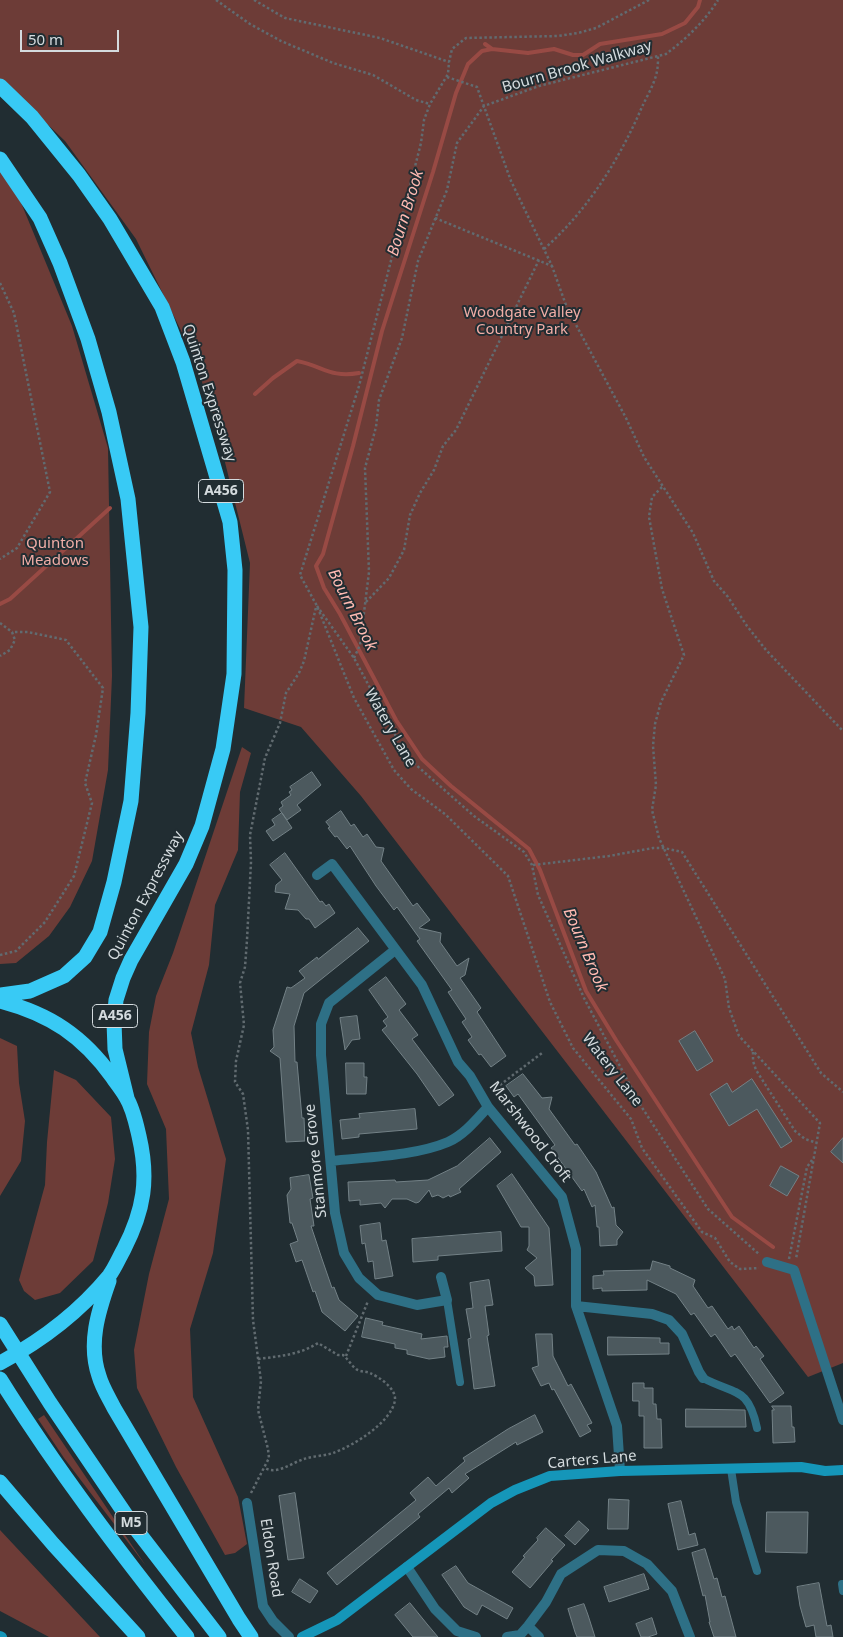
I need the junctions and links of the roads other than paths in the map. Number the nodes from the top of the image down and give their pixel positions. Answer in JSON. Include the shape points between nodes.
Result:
{"nodes":[{"id":1,"x":0,"y":86,"type":"edge"},
{"id":2,"x":0,"y":158,"type":"edge"},
{"id":3,"x":317,"y":875,"type":"dead end"},
{"id":4,"x":395,"y":950,"type":"junction"},
{"id":5,"x":0,"y":995,"type":"edge"},
{"id":6,"x":0,"y":1001,"type":"edge"},
{"id":7,"x":127,"y":1098,"type":"junction"},
{"id":8,"x":486,"y":1102,"type":"junction"},
{"id":9,"x":330,"y":1161,"type":"junction"},
{"id":10,"x":767,"y":1262,"type":"road end"},
{"id":11,"x":111,"y":1274,"type":"junction"},
{"id":12,"x":441,"y":1277,"type":"dead end"},
{"id":13,"x":447,"y":1300,"type":"junction"},
{"id":14,"x":576,"y":1306,"type":"junction"},
{"id":15,"x":0,"y":1324,"type":"edge"},
{"id":16,"x":0,"y":1362,"type":"edge"},
{"id":17,"x":703,"y":1378,"type":"joint"},
{"id":18,"x":0,"y":1379,"type":"edge"},
{"id":19,"x":460,"y":1382,"type":"dead end"},
{"id":20,"x":843,"y":1420,"type":"edge"},
{"id":21,"x":757,"y":1428,"type":"dead end"},
{"id":22,"x":731,"y":1469,"type":"junction"},
{"id":23,"x":843,"y":1470,"type":"edge"},
{"id":24,"x":620,"y":1471,"type":"junction"},
{"id":25,"x":0,"y":1482,"type":"edge"},
{"id":26,"x":247,"y":1503,"type":"road end"},
{"id":27,"x":407,"y":1568,"type":"junction"},
{"id":28,"x":757,"y":1571,"type":"dead end"},
{"id":29,"x":843,"y":1584,"type":"edge"},
{"id":30,"x":843,"y":1591,"type":"edge"},
{"id":31,"x":528,"y":1626,"type":"junction"},
{"id":32,"x":138,"y":1637,"type":"edge"},
{"id":33,"x":187,"y":1637,"type":"edge"},
{"id":34,"x":219,"y":1637,"type":"edge"},
{"id":35,"x":251,"y":1637,"type":"edge"},
{"id":36,"x":289,"y":1637,"type":"edge"},
{"id":37,"x":302,"y":1637,"type":"edge"},
{"id":38,"x":476,"y":1637,"type":"edge"},
{"id":39,"x":507,"y":1637,"type":"edge"},
{"id":40,"x":539,"y":1637,"type":"edge"},
{"id":41,"x":690,"y":1637,"type":"edge"}],
"edges":[{"from":1,"to":7,"type":"highway","name":"Quinton Expressway","number":"A456","via":[[32,117],[79,175],[110,219],[162,307],[183,362],[230,522],[235,570],[234,674],[223,749],[202,826],[186,864],[131,960],[116,1000],[116,1049]]},
{"from":2,"to":5,"type":"highway","name":"Quinton Expressway","via":[[40,218],[88,339],[109,412],[128,499],[140,627],[131,801],[100,932],[85,957],[64,976],[30,991]]},
{"from":3,"to":4,"type":"street","name":"Marshwood Croft","via":[[332,864]]},
{"from":4,"to":8,"type":"street","name":"Marshwood Croft","via":[[422,985],[458,1062]]},
{"from":4,"to":9,"type":"street","name":"Stanmore Grove","via":[[329,1003],[321,1024]]},
{"from":6,"to":7,"type":"highway","via":[[54,1021],[88,1046]]},
{"from":7,"to":11,"type":"highway","via":[[136,1120],[145,1172],[142,1201],[130,1238]]},
{"from":8,"to":9,"type":"street","via":[[470,1126],[449,1141],[422,1150]]},
{"from":8,"to":14,"type":"street","name":"Marshwood Croft","via":[[562,1198],[576,1249]]},
{"from":9,"to":13,"type":"street","name":"Stanmore Grove","via":[[335,1213],[344,1253],[359,1278],[378,1296],[417,1305]]},
{"from":10,"to":20,"type":"street","via":[[791,1269]]},
{"from":11,"to":16,"type":"highway","via":[[82,1306],[50,1331]]},
{"from":11,"to":35,"type":"highway","via":[[94,1332],[94,1355],[99,1376],[114,1408]]},
{"from":12,"to":13,"type":"street"},
{"from":13,"to":19,"type":"lane"},
{"from":14,"to":17,"type":"street","via":[[652,1314],[669,1320],[682,1334]]},
{"from":14,"to":24,"type":"street","name":"Marshwood Croft","via":[[617,1426]]},
{"from":15,"to":34,"type":"highway","number":"M5","via":[[132,1524]]},
{"from":17,"to":21,"type":"lane","via":[[729,1388],[748,1401]]},
{"from":18,"to":33,"type":"highway","number":"M5","via":[[124,1556]]},
{"from":22,"to":23,"type":"street","name":"Carters Lane","via":[[801,1467]]},
{"from":22,"to":24,"type":"street","name":"Carters Lane"},
{"from":22,"to":28,"type":"lane","via":[[736,1502]]},
{"from":24,"to":27,"type":"street","name":"Carters Lane","via":[[550,1476],[515,1490],[491,1503]]},
{"from":25,"to":32,"type":"highway"},
{"from":26,"to":36,"type":"street","name":"Eldon Road","via":[[263,1606]]},
{"from":27,"to":37,"type":"street","name":"Carters Lane","via":[[336,1620]]},
{"from":27,"to":38,"type":"street","via":[[435,1609],[457,1631]]},
{"from":29,"to":30,"type":"lane"},
{"from":31,"to":39,"type":"street","via":[[520,1635]]},
{"from":31,"to":40,"type":"street"},
{"from":31,"to":41,"type":"street","via":[[561,1574],[598,1550],[624,1551],[646,1564],[672,1590]]}]}
